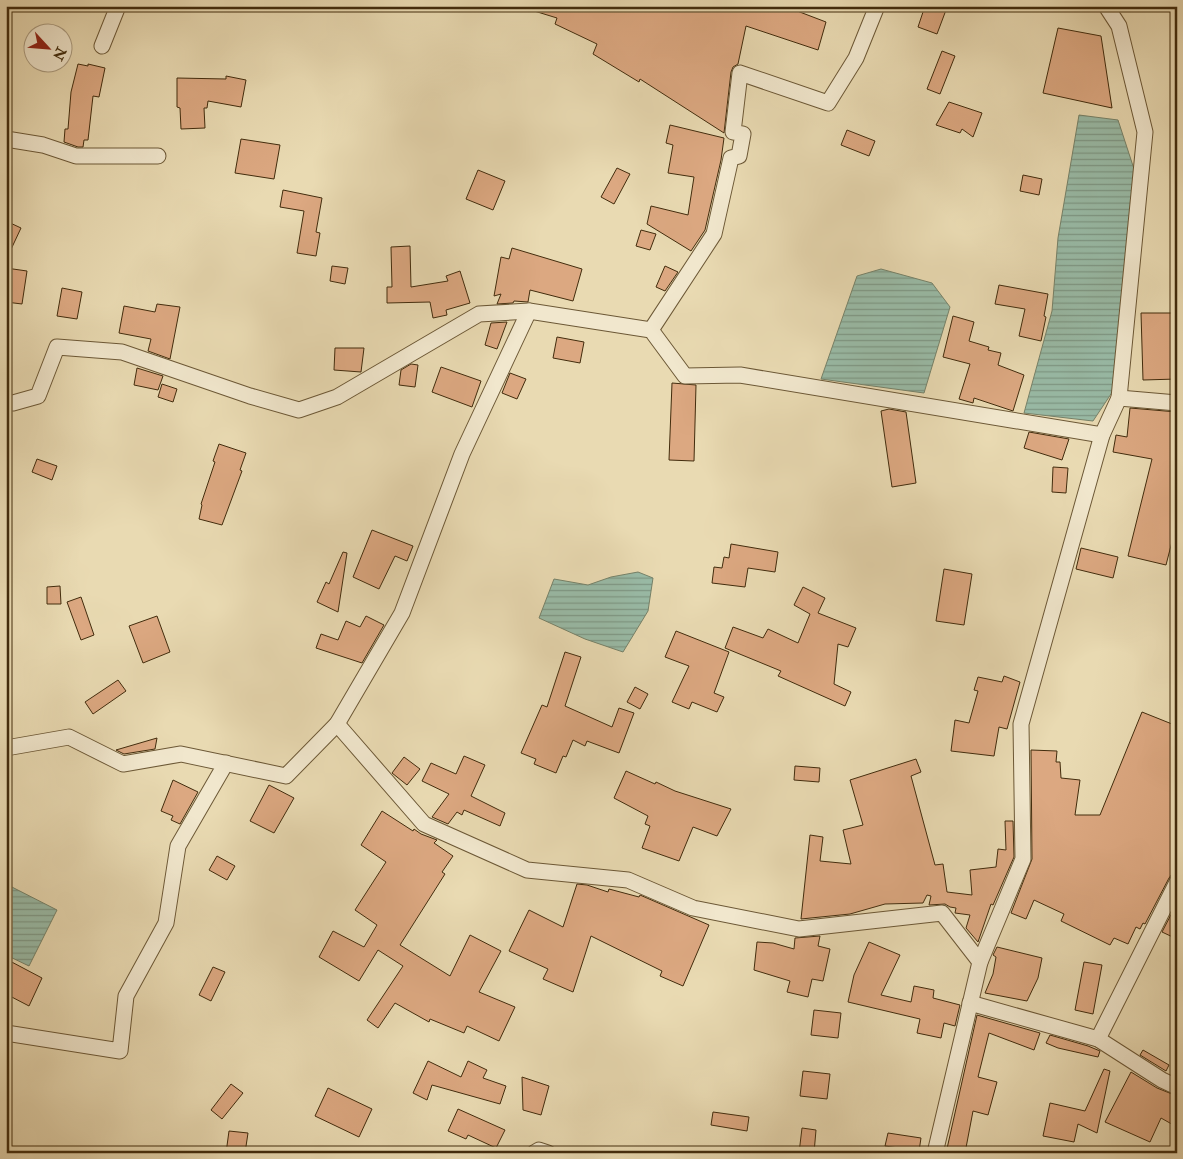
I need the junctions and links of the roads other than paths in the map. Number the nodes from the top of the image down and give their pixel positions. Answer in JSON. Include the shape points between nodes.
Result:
{"nodes":[{"id":1,"x":118,"y":6,"type":"edge"},
{"id":2,"x":877,"y":6,"type":"edge"},
{"id":3,"x":1106,"y":6,"type":"edge"},
{"id":4,"x":102,"y":46,"type":"dead end"},
{"id":5,"x":6,"y":139,"type":"edge"},
{"id":6,"x":158,"y":156,"type":"dead end"},
{"id":7,"x":529,"y":311,"type":"junction"},
{"id":8,"x":651,"y":330,"type":"junction"},
{"id":9,"x":1119,"y":398,"type":"junction"},
{"id":10,"x":6,"y":403,"type":"edge"},
{"id":11,"x":1177,"y":403,"type":"edge"},
{"id":12,"x":1102,"y":435,"type":"junction"},
{"id":13,"x":338,"y":724,"type":"junction"},
{"id":14,"x":6,"y":748,"type":"edge"},
{"id":15,"x":226,"y":763,"type":"junction"},
{"id":16,"x":1177,"y":882,"type":"edge"},
{"id":17,"x":980,"y":962,"type":"junction"},
{"id":18,"x":970,"y":1002,"type":"junction"},
{"id":19,"x":6,"y":1034,"type":"edge"},
{"id":20,"x":1098,"y":1039,"type":"junction"},
{"id":21,"x":1177,"y":1087,"type":"edge"},
{"id":22,"x":534,"y":1153,"type":"edge"},
{"id":23,"x":548,"y":1153,"type":"edge"},
{"id":24,"x":935,"y":1153,"type":"edge"}],
"edges":[{"from":1,"to":4,"type":"street"},
{"from":2,"to":8,"type":"street","via":[[856,58],[828,103],[740,73],[733,132],[743,134],[739,156],[731,158],[714,234]]},
{"from":3,"to":9,"type":"street","via":[[1119,26],[1145,132]]},
{"from":5,"to":6,"type":"street","via":[[76,156]]},
{"from":7,"to":8,"type":"street"},
{"from":7,"to":10,"type":"street","via":[[479,314],[337,397],[299,410],[122,352],[57,347],[38,396]]},
{"from":7,"to":13,"type":"street","via":[[462,454],[402,613]]},
{"from":8,"to":12,"type":"street","via":[[685,376],[740,375]]},
{"from":9,"to":11,"type":"street"},
{"from":9,"to":12,"type":"street"},
{"from":12,"to":17,"type":"street","via":[[1021,724],[1023,859]]},
{"from":13,"to":15,"type":"street","via":[[286,776]]},
{"from":13,"to":17,"type":"street","via":[[424,824],[527,870],[628,880],[693,908],[798,929],[942,913]]},
{"from":14,"to":15,"type":"street","via":[[69,737],[123,764],[181,754]]},
{"from":15,"to":19,"type":"street","via":[[178,846],[166,923],[126,996],[120,1051]]},
{"from":16,"to":20,"type":"street"},
{"from":17,"to":18,"type":"street"},
{"from":18,"to":20,"type":"street"},
{"from":18,"to":24,"type":"street"},
{"from":20,"to":21,"type":"street"},
{"from":22,"to":23,"type":"street","via":[[539,1150]]}]}
